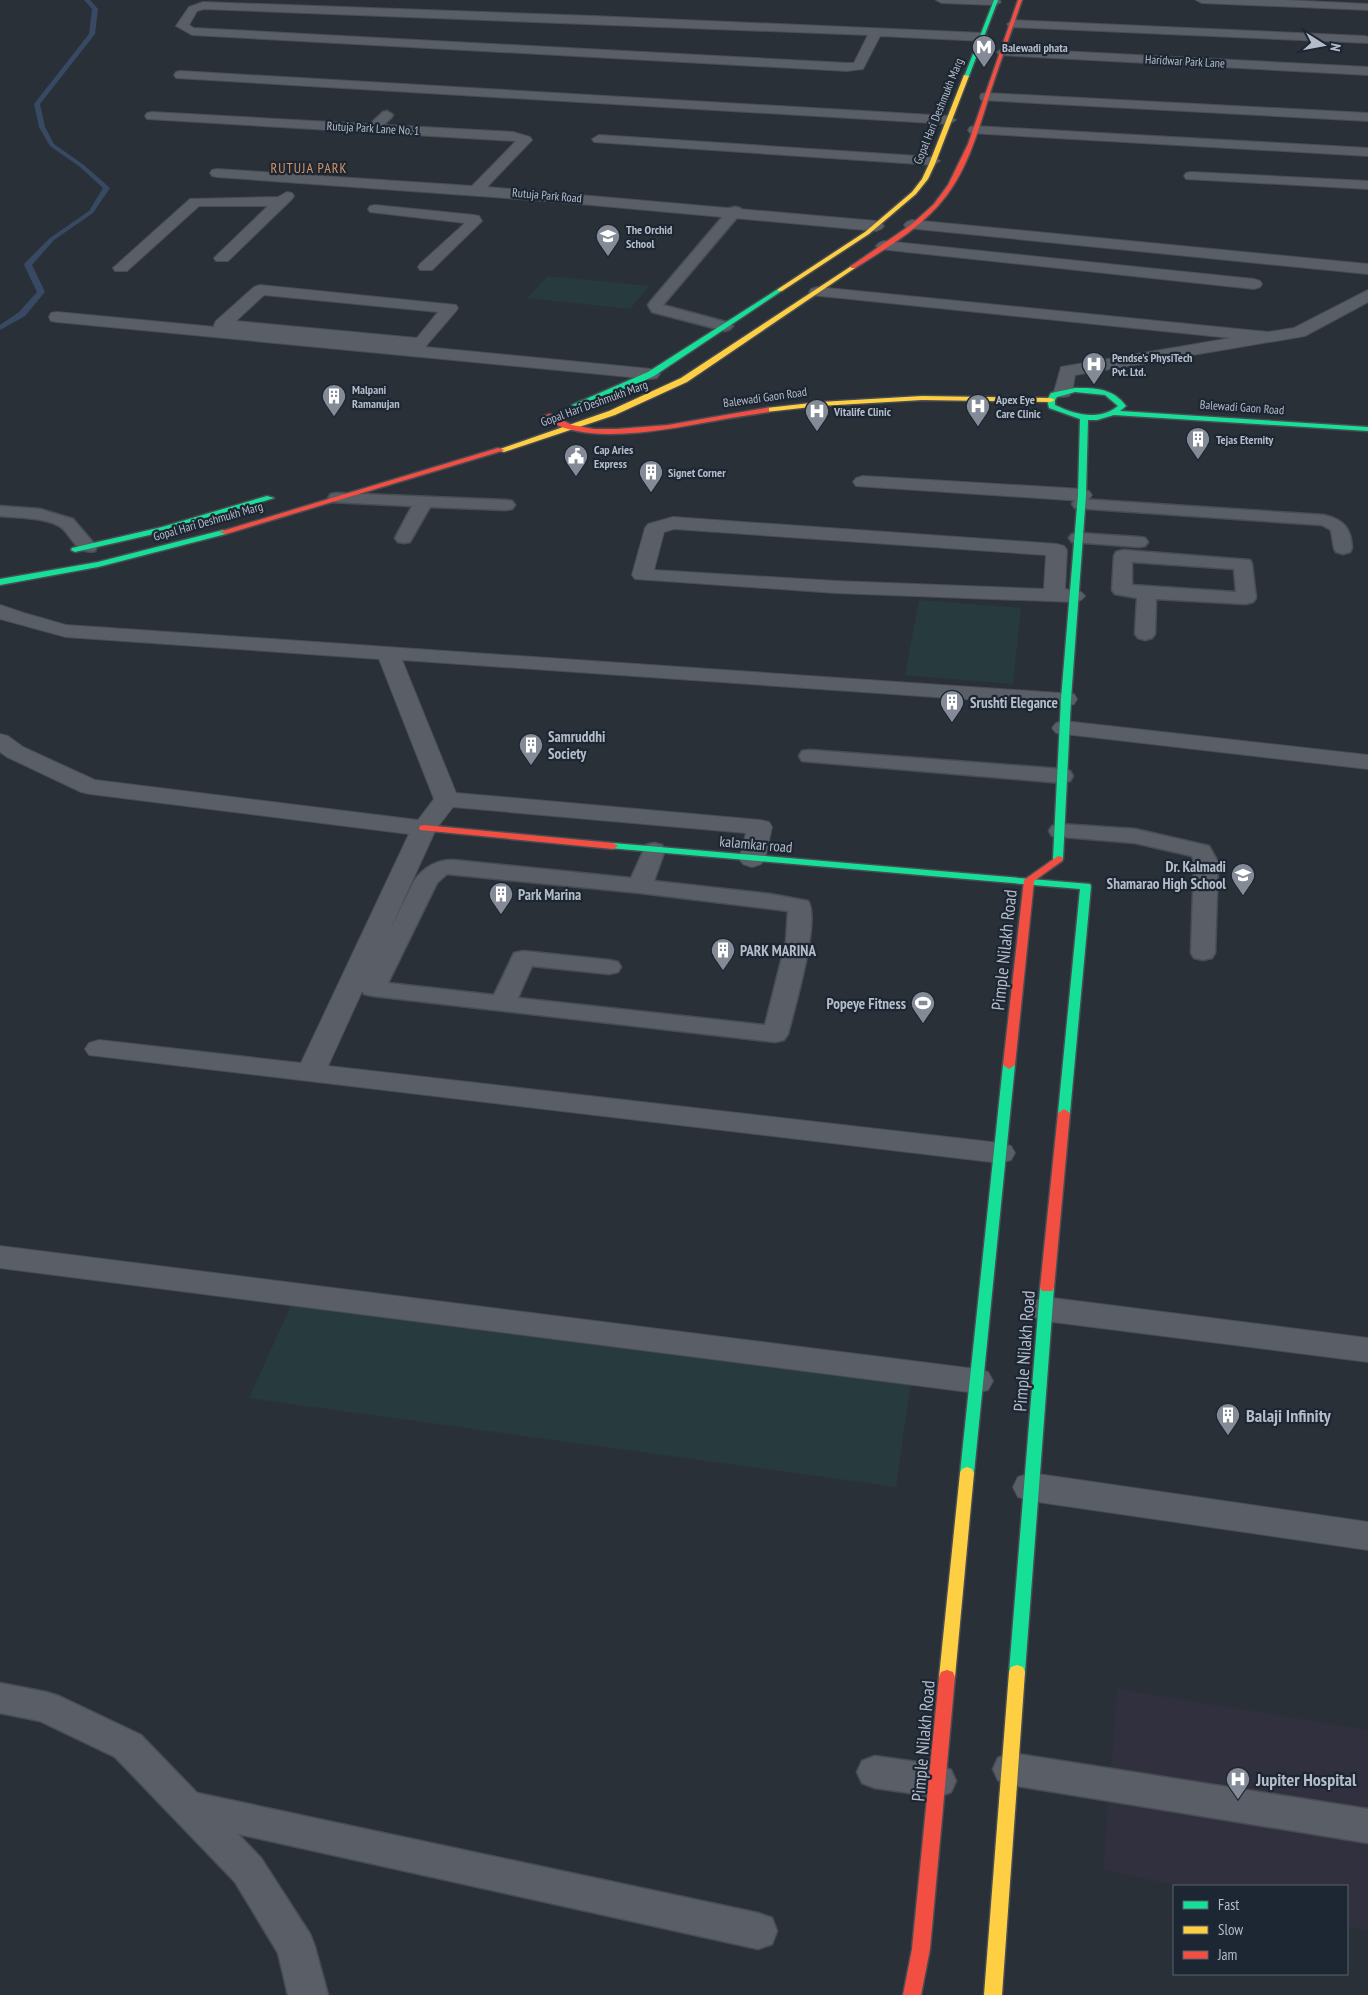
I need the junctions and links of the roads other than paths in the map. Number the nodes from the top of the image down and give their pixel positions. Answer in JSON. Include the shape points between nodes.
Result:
{"nodes":[{"id":1,"x":942,"y":0,"type":"edge"},
{"id":2,"x":1020,"y":0,"type":"edge"},
{"id":3,"x":1202,"y":0,"type":"edge"},
{"id":4,"x":996,"y":1,"type":"edge"},
{"id":5,"x":1368,"y":7,"type":"edge"},
{"id":6,"x":342,"y":9,"type":"junction"},
{"id":7,"x":543,"y":17,"type":"junction"},
{"id":8,"x":1013,"y":24,"type":"junction"},
{"id":9,"x":876,"y":32,"type":"junction"},
{"id":10,"x":983,"y":37,"type":"junction"},
{"id":11,"x":319,"y":38,"type":"junction"},
{"id":12,"x":1365,"y":40,"type":"dead end"},
{"id":13,"x":517,"y":50,"type":"junction"},
{"id":14,"x":1003,"y":52,"type":"junction"},
{"id":15,"x":1368,"y":71,"type":"edge"},
{"id":16,"x":180,"y":74,"type":"dead end"},
{"id":17,"x":986,"y":97,"type":"junction"},
{"id":18,"x":387,"y":115,"type":"dead end"},
{"id":19,"x":152,"y":116,"type":"dead end"},
{"id":20,"x":1368,"y":117,"type":"edge"},
{"id":21,"x":949,"y":120,"type":"junction"},
{"id":22,"x":373,"y":128,"type":"junction"},
{"id":23,"x":976,"y":130,"type":"junction"},
{"id":24,"x":599,"y":139,"type":"dead end"},
{"id":25,"x":1368,"y":152,"type":"edge"},
{"id":26,"x":933,"y":161,"type":"junction"},
{"id":27,"x":218,"y":173,"type":"dead end"},
{"id":28,"x":1190,"y":176,"type":"dead end"},
{"id":29,"x":306,"y":178,"type":"junction"},
{"id":30,"x":1368,"y":185,"type":"edge"},
{"id":31,"x":470,"y":189,"type":"junction"},
{"id":32,"x":280,"y":201,"type":"junction"},
{"id":33,"x":375,"y":209,"type":"dead end"},
{"id":34,"x":735,"y":211,"type":"junction"},
{"id":35,"x":437,"y":214,"type":"junction"},
{"id":36,"x":912,"y":225,"type":"junction"},
{"id":37,"x":876,"y":226,"type":"junction"},
{"id":38,"x":884,"y":246,"type":"junction"},
{"id":39,"x":222,"y":258,"type":"dead end"},
{"id":40,"x":426,"y":267,"type":"dead end"},
{"id":41,"x":121,"y":268,"type":"dead end"},
{"id":42,"x":1368,"y":269,"type":"edge"},
{"id":43,"x":1254,"y":284,"type":"dead end"},
{"id":44,"x":817,"y":292,"type":"junction"},
{"id":45,"x":1368,"y":295,"type":"edge"},
{"id":46,"x":57,"y":317,"type":"dead end"},
{"id":47,"x":725,"y":326,"type":"junction"},
{"id":48,"x":1299,"y":332,"type":"junction"},
{"id":49,"x":1324,"y":335,"type":"dead end"},
{"id":50,"x":1267,"y":338,"type":"junction"},
{"id":51,"x":333,"y":339,"type":"junction"},
{"id":52,"x":651,"y":374,"type":"junction"},
{"id":53,"x":610,"y":392,"type":"junction"},
{"id":54,"x":1057,"y":396,"type":"junction"},
{"id":55,"x":1116,"y":397,"type":"junction"},
{"id":56,"x":1129,"y":399,"type":"dead end"},
{"id":57,"x":643,"y":400,"type":"junction"},
{"id":58,"x":1114,"y":414,"type":"junction"},
{"id":59,"x":543,"y":417,"type":"joint"},
{"id":60,"x":1084,"y":417,"type":"junction"},
{"id":61,"x":571,"y":427,"type":"junction"},
{"id":62,"x":1368,"y":429,"type":"edge"},
{"id":63,"x":862,"y":482,"type":"dead end"},
{"id":64,"x":278,"y":496,"type":"dead end"},
{"id":65,"x":338,"y":498,"type":"junction"},
{"id":66,"x":1081,"y":500,"type":"junction"},
{"id":67,"x":424,"y":501,"type":"junction"},
{"id":68,"x":506,"y":505,"type":"dead end"},
{"id":69,"x":1142,"y":508,"type":"junction"},
{"id":70,"x":0,"y":511,"type":"edge"},
{"id":71,"x":404,"y":538,"type":"dead end"},
{"id":72,"x":1078,"y":538,"type":"junction"},
{"id":73,"x":88,"y":547,"type":"junction"},
{"id":74,"x":1343,"y":548,"type":"dead end"},
{"id":75,"x":1139,"y":549,"type":"junction"},
{"id":76,"x":61,"y":553,"type":"dead end"},
{"id":77,"x":0,"y":582,"type":"edge"},
{"id":78,"x":1147,"y":593,"type":"junction"},
{"id":79,"x":1064,"y":595,"type":"junction"},
{"id":80,"x":0,"y":611,"type":"edge"},
{"id":81,"x":1145,"y":634,"type":"dead end"},
{"id":82,"x":388,"y":653,"type":"junction"},
{"id":83,"x":1066,"y":699,"type":"junction"},
{"id":84,"x":1064,"y":728,"type":"junction"},
{"id":85,"x":0,"y":741,"type":"edge"},
{"id":86,"x":810,"y":756,"type":"dead end"},
{"id":87,"x":1368,"y":762,"type":"edge"},
{"id":88,"x":1062,"y":776,"type":"junction"},
{"id":89,"x":446,"y":799,"type":"junction"},
{"id":90,"x":424,"y":828,"type":"junction"},
{"id":91,"x":1060,"y":831,"type":"junction"},
{"id":92,"x":654,"y":850,"type":"junction"},
{"id":93,"x":752,"y":859,"type":"junction"},
{"id":94,"x":1065,"y":866,"type":"junction"},
{"id":95,"x":1029,"y":880,"type":"junction"},
{"id":96,"x":640,"y":886,"type":"junction"},
{"id":97,"x":1086,"y":886,"type":"junction"},
{"id":98,"x":1203,"y":952,"type":"dead end"},
{"id":99,"x":609,"y":967,"type":"dead end"},
{"id":100,"x":503,"y":1004,"type":"junction"},
{"id":101,"x":99,"y":1049,"type":"dead end"},
{"id":102,"x":311,"y":1072,"type":"junction"},
{"id":103,"x":1000,"y":1153,"type":"junction"},
{"id":104,"x":0,"y":1257,"type":"edge"},
{"id":105,"x":1044,"y":1309,"type":"junction"},
{"id":106,"x":1368,"y":1350,"type":"edge"},
{"id":107,"x":976,"y":1381,"type":"junction"},
{"id":108,"x":1031,"y":1488,"type":"junction"},
{"id":109,"x":1368,"y":1536,"type":"edge"},
{"id":110,"x":0,"y":1698,"type":"edge"},
{"id":111,"x":1011,"y":1769,"type":"junction"},
{"id":112,"x":875,"y":1772,"type":"dead end"},
{"id":113,"x":938,"y":1781,"type":"junction"},
{"id":114,"x":188,"y":1807,"type":"junction"},
{"id":115,"x":1368,"y":1826,"type":"edge"},
{"id":116,"x":758,"y":1931,"type":"dead end"},
{"id":117,"x":308,"y":1995,"type":"edge"},
{"id":118,"x":912,"y":1995,"type":"edge"},
{"id":119,"x":993,"y":1995,"type":"edge"}],
"edges":[{"from":1,"to":4,"type":"street"},
{"from":2,"to":8,"type":"main road","name":"Gopal Hari Deshmukh Marg"},
{"from":3,"to":5,"type":"street"},
{"from":4,"to":10,"type":"main road","name":"Gopal Hari Deshmukh Marg"},
{"from":6,"to":7,"type":"street"},
{"from":6,"to":11,"type":"street"},
{"from":6,"to":11,"type":"street","via":[[203,5],[193,9],[182,26],[192,32]]},
{"from":7,"to":9,"type":"street"},
{"from":7,"to":13,"type":"street"},
{"from":8,"to":12,"type":"street"},
{"from":8,"to":14,"type":"main road","name":"Gopal Hari Deshmukh Marg","via":[[1013,38]]},
{"from":9,"to":10,"type":"street"},
{"from":9,"to":13,"type":"street","via":[[858,66],[847,67]]},
{"from":10,"to":21,"type":"main road","name":"Gopal Hari Deshmukh Marg"},
{"from":11,"to":13,"type":"street"},
{"from":14,"to":15,"type":"street","name":"Haridwar Park Lane"},
{"from":14,"to":17,"type":"main road","name":"Gopal Hari Deshmukh Marg"},
{"from":16,"to":21,"type":"street"},
{"from":17,"to":20,"type":"street"},
{"from":17,"to":23,"type":"main road","name":"Gopal Hari Deshmukh Marg"},
{"from":18,"to":22,"type":"lane"},
{"from":19,"to":22,"type":"street","name":"Rutuja Park Lane No. 1"},
{"from":21,"to":26,"type":"main road","name":"Gopal Hari Deshmukh Marg"},
{"from":22,"to":31,"type":"street","name":"Rutuja Park Lane No. 1","via":[[514,136],[525,140]]},
{"from":23,"to":25,"type":"street"},
{"from":23,"to":36,"type":"main road","name":"Gopal Hari Deshmukh Marg","via":[[954,182],[944,196]]},
{"from":24,"to":26,"type":"street"},
{"from":26,"to":37,"type":"main road","name":"Gopal Hari Deshmukh Marg","via":[[914,193]]},
{"from":27,"to":29,"type":"street","name":"Rutuja Park Road"},
{"from":28,"to":30,"type":"street"},
{"from":29,"to":31,"type":"street","name":"Rutuja Park Road"},
{"from":29,"to":32,"type":"street"},
{"from":31,"to":34,"type":"street","name":"Rutuja Park Road"},
{"from":31,"to":35,"type":"street"},
{"from":32,"to":39,"type":"street"},
{"from":32,"to":41,"type":"street","via":[[195,202]]},
{"from":33,"to":35,"type":"street"},
{"from":34,"to":37,"type":"street","name":"Rutuja Park Road"},
{"from":34,"to":47,"type":"lane","via":[[655,305],[668,313]]},
{"from":35,"to":40,"type":"street","via":[[467,216],[475,221]]},
{"from":36,"to":38,"type":"main road","name":"Gopal Hari Deshmukh Marg"},
{"from":36,"to":42,"type":"street"},
{"from":37,"to":47,"type":"main road","name":"Gopal Hari Deshmukh Marg"},
{"from":38,"to":43,"type":"street"},
{"from":38,"to":44,"type":"main road","name":"Gopal Hari Deshmukh Marg"},
{"from":44,"to":50,"type":"street"},
{"from":44,"to":57,"type":"main road","name":"Gopal Hari Deshmukh Marg","via":[[684,380]]},
{"from":45,"to":48,"type":"street"},
{"from":46,"to":51,"type":"street"},
{"from":47,"to":52,"type":"main road","name":"Gopal Hari Deshmukh Marg"},
{"from":48,"to":49,"type":"street"},
{"from":48,"to":50,"type":"street"},
{"from":50,"to":54,"type":"street","via":[[1067,371]]},
{"from":51,"to":51,"type":"street","via":[[222,325],[260,290],[450,308],[421,343]]},
{"from":51,"to":52,"type":"street"},
{"from":52,"to":53,"type":"main road","name":"Gopal Hari Deshmukh Marg"},
{"from":53,"to":57,"type":"main road"},
{"from":53,"to":59,"type":"main road","name":"Gopal Hari Deshmukh Marg"},
{"from":54,"to":55,"type":"main road","name":"Balewadi Gaon Road","via":[[1089,390]]},
{"from":54,"to":60,"type":"main road","name":"Balewadi Gaon Road","via":[[1052,406]]},
{"from":54,"to":61,"type":"main road","name":"Balewadi Gaon Road","via":[[857,402],[759,411],[608,432]]},
{"from":55,"to":56,"type":"main road"},
{"from":55,"to":58,"type":"main road","via":[[1122,406]]},
{"from":57,"to":61,"type":"main road","name":"Gopal Hari Deshmukh Marg"},
{"from":58,"to":60,"type":"main road","name":"Balewadi Gaon Road"},
{"from":58,"to":62,"type":"main road","name":"Balewadi Gaon Road"},
{"from":59,"to":61,"type":"main road","name":"Balewadi Gaon Road"},
{"from":60,"to":66,"type":"main road"},
{"from":61,"to":65,"type":"main road","name":"Gopal Hari Deshmukh Marg"},
{"from":63,"to":66,"type":"street"},
{"from":64,"to":73,"type":"main road","name":"Gopal Hari Deshmukh Marg"},
{"from":65,"to":67,"type":"lane"},
{"from":65,"to":77,"type":"main road","name":"Gopal Hari Deshmukh Marg","via":[[181,544],[71,570]]},
{"from":66,"to":69,"type":"lane"},
{"from":66,"to":72,"type":"main road"},
{"from":67,"to":68,"type":"lane"},
{"from":67,"to":71,"type":"lane"},
{"from":69,"to":74,"type":"lane","via":[[1324,520],[1335,523],[1342,532]]},
{"from":69,"to":75,"type":"lane"},
{"from":70,"to":73,"type":"lane","via":[[40,514],[68,523]]},
{"from":72,"to":75,"type":"lane"},
{"from":72,"to":79,"type":"main road"},
{"from":73,"to":76,"type":"main road","name":"Gopal Hari Deshmukh Marg"},
{"from":75,"to":78,"type":"lane","via":[[1123,556],[1122,590]]},
{"from":75,"to":78,"type":"lane","via":[[1243,564],[1246,598]]},
{"from":78,"to":81,"type":"lane"},
{"from":79,"to":79,"type":"street","via":[[1057,550],[673,523],[655,528],[642,575]]},
{"from":79,"to":83,"type":"main road"},
{"from":80,"to":82,"type":"street","via":[[66,631]]},
{"from":82,"to":83,"type":"street"},
{"from":82,"to":89,"type":"street"},
{"from":83,"to":84,"type":"main road"},
{"from":84,"to":87,"type":"street"},
{"from":84,"to":88,"type":"main road"},
{"from":85,"to":90,"type":"street","via":[[15,752],[90,786]]},
{"from":86,"to":88,"type":"lane"},
{"from":88,"to":91,"type":"main road"},
{"from":89,"to":90,"type":"street"},
{"from":89,"to":93,"type":"street","via":[[760,827]]},
{"from":90,"to":92,"type":"main road","name":"kalamkar road"},
{"from":90,"to":102,"type":"street"},
{"from":91,"to":94,"type":"main road"},
{"from":91,"to":98,"type":"lane","via":[[1135,836],[1201,851],[1206,862]]},
{"from":92,"to":93,"type":"main road","name":"kalamkar road"},
{"from":92,"to":96,"type":"lane"},
{"from":93,"to":95,"type":"main road","name":"kalamkar road"},
{"from":94,"to":95,"type":"main road","name":"Pimple Nilakh Road"},
{"from":94,"to":97,"type":"main road"},
{"from":95,"to":97,"type":"main road","name":"kalamkar road"},
{"from":95,"to":103,"type":"main road","name":"Pimple Nilakh Road"},
{"from":96,"to":100,"type":"lane","via":[[466,868],[434,870],[426,880],[373,989]]},
{"from":96,"to":100,"type":"lane","via":[[800,906],[798,940],[775,1034]]},
{"from":97,"to":105,"type":"main road","name":"Pimple Nilakh Road"},
{"from":99,"to":100,"type":"lane","via":[[523,958]]},
{"from":101,"to":102,"type":"street"},
{"from":102,"to":103,"type":"street"},
{"from":103,"to":107,"type":"main road","name":"Pimple Nilakh Road"},
{"from":104,"to":107,"type":"street"},
{"from":105,"to":106,"type":"street"},
{"from":105,"to":108,"type":"main road","name":"Pimple Nilakh Road"},
{"from":107,"to":113,"type":"main road","name":"Pimple Nilakh Road"},
{"from":108,"to":109,"type":"street"},
{"from":108,"to":111,"type":"main road","name":"Pimple Nilakh Road"},
{"from":110,"to":114,"type":"lane","via":[[46,1707],[128,1746]]},
{"from":111,"to":115,"type":"lane"},
{"from":111,"to":119,"type":"main road","name":"Pimple Nilakh Road"},
{"from":112,"to":113,"type":"lane"},
{"from":113,"to":118,"type":"main road","name":"Pimple Nilakh Road","via":[[921,1949]]},
{"from":114,"to":116,"type":"lane"},
{"from":114,"to":117,"type":"lane","via":[[248,1870],[296,1947]]}]}
